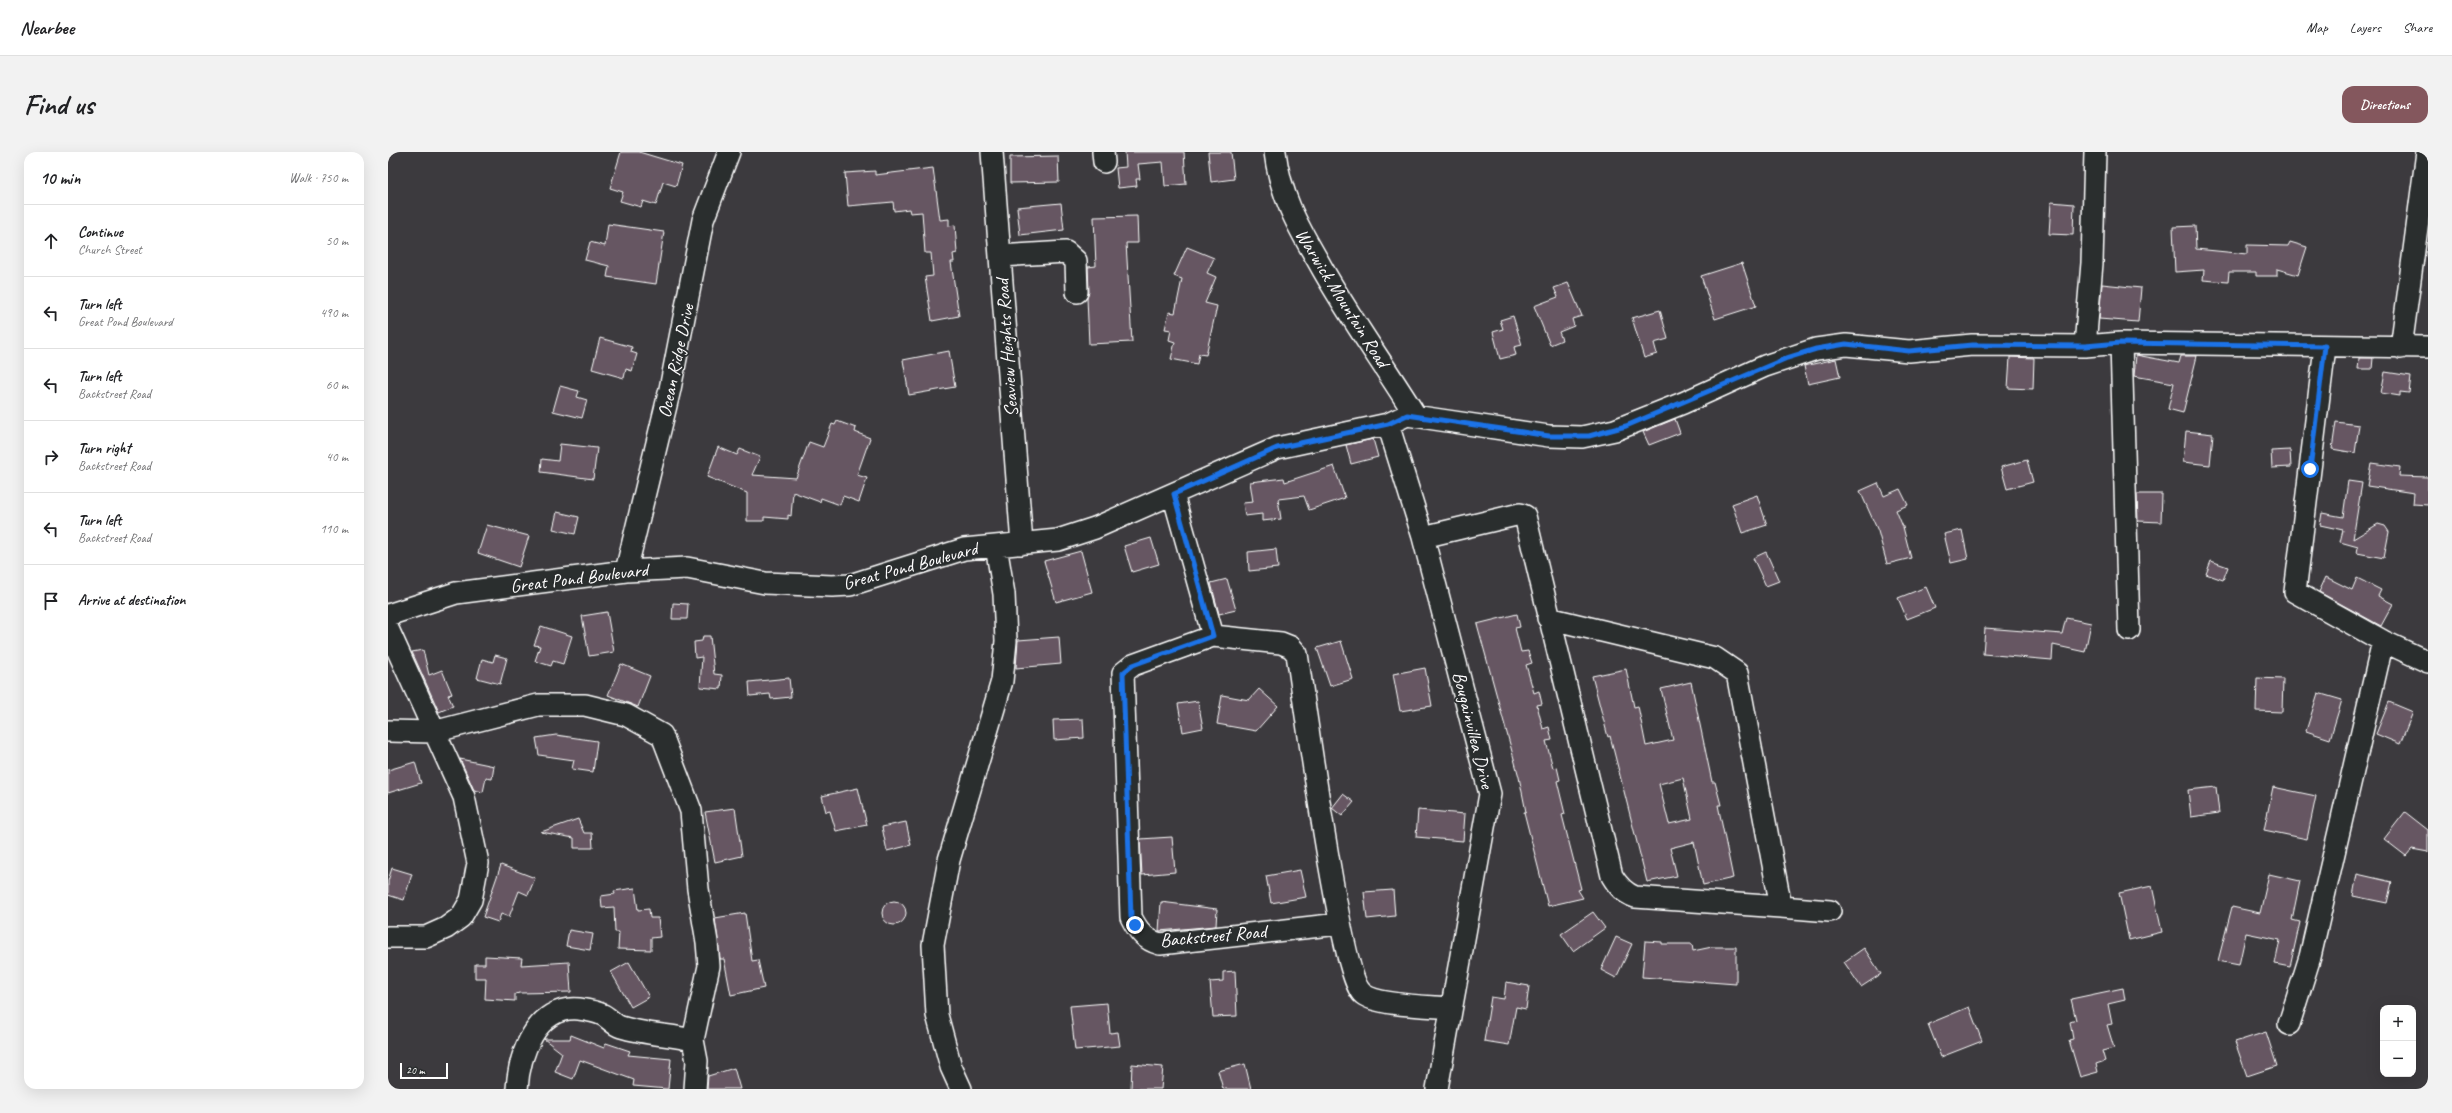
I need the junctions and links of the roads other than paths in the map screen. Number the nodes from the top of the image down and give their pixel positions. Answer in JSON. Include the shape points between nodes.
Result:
{"nodes":[{"id":1,"x":729,"y":152,"type":"edge"},
{"id":2,"x":992,"y":152,"type":"edge"},
{"id":3,"x":1275,"y":152,"type":"edge"},
{"id":4,"x":2095,"y":152,"type":"edge"},
{"id":5,"x":2427,"y":152,"type":"edge"},
{"id":6,"x":1000,"y":256,"type":"junction"},
{"id":7,"x":1077,"y":292,"type":"dead end"},
{"id":8,"x":2120,"y":343,"type":"junction"},
{"id":9,"x":2085,"y":346,"type":"junction"},
{"id":10,"x":2325,"y":346,"type":"junction"},
{"id":11,"x":2428,"y":347,"type":"edge"},
{"id":12,"x":2401,"y":348,"type":"junction"},
{"id":13,"x":1415,"y":415,"type":"junction"},
{"id":14,"x":1388,"y":424,"type":"junction"},
{"id":15,"x":1174,"y":494,"type":"junction"},
{"id":16,"x":1423,"y":537,"type":"junction"},
{"id":17,"x":1022,"y":544,"type":"junction"},
{"id":18,"x":996,"y":546,"type":"junction"},
{"id":19,"x":626,"y":571,"type":"junction"},
{"id":20,"x":388,"y":615,"type":"edge"},
{"id":21,"x":1548,"y":618,"type":"junction"},
{"id":22,"x":388,"y":629,"type":"edge"},
{"id":23,"x":2129,"y":630,"type":"dead end"},
{"id":24,"x":1213,"y":636,"type":"junction"},
{"id":25,"x":2383,"y":641,"type":"junction"},
{"id":26,"x":2428,"y":662,"type":"edge"},
{"id":27,"x":388,"y":731,"type":"edge"},
{"id":28,"x":433,"y":732,"type":"junction"},
{"id":29,"x":1781,"y":907,"type":"junction"},
{"id":30,"x":1830,"y":911,"type":"dead end"},
{"id":31,"x":1340,"y":924,"type":"junction"},
{"id":32,"x":388,"y":937,"type":"edge"},
{"id":33,"x":1452,"y":1008,"type":"junction"},
{"id":34,"x":2288,"y":1024,"type":"dead end"},
{"id":35,"x":693,"y":1040,"type":"junction"},
{"id":36,"x":517,"y":1089,"type":"edge"},
{"id":37,"x":694,"y":1089,"type":"edge"},
{"id":38,"x":962,"y":1089,"type":"edge"},
{"id":39,"x":1437,"y":1089,"type":"edge"}],
"edges":[{"from":1,"to":19,"type":"street","name":"Ocean Ridge Drive","via":[[703,220],[670,389]]},
{"from":2,"to":6,"type":"street","name":"Seaview Heights Road"},
{"from":3,"to":13,"type":"street","name":"Warwick Mountain Road","via":[[1277,169],[1292,215],[1343,306]]},
{"from":4,"to":9,"type":"street","via":[[2092,263]]},
{"from":5,"to":12,"type":"street"},
{"from":6,"to":7,"type":"street","via":[[1066,252],[1076,261]]},
{"from":6,"to":17,"type":"street","name":"Seaview Heights Road"},
{"from":8,"to":9,"type":"street","name":"Great Pond Boulevard"},
{"from":8,"to":10,"type":"street","name":"Great Pond Boulevard"},
{"from":8,"to":23,"type":"street"},
{"from":9,"to":13,"type":"street","name":"Great Pond Boulevard","via":[[1972,345],[1909,351],[1846,344],[1816,349],[1765,366],[1626,426],[1589,436],[1549,436]]},
{"from":10,"to":12,"type":"street","name":"Great Pond Boulevard"},
{"from":10,"to":25,"type":"street","via":[[2295,592]]},
{"from":11,"to":12,"type":"street","name":"Great Pond Boulevard"},
{"from":13,"to":14,"type":"street","name":"Great Pond Boulevard","via":[[1407,415]]},
{"from":14,"to":15,"type":"street","name":"Great Pond Boulevard","via":[[1277,448]]},
{"from":14,"to":16,"type":"street","name":"Bougainvillea Drive"},
{"from":15,"to":17,"type":"street","name":"Great Pond Boulevard","via":[[1096,528],[1058,540]]},
{"from":15,"to":24,"type":"street"},
{"from":16,"to":21,"type":"street","via":[[1520,514],[1525,516]]},
{"from":16,"to":33,"type":"street","name":"Bougainvillea Drive","via":[[1490,794]]},
{"from":17,"to":18,"type":"street","name":"Great Pond Boulevard"},
{"from":18,"to":19,"type":"street","name":"Great Pond Boulevard","via":[[964,550],[841,586],[764,583],[687,568]]},
{"from":18,"to":38,"type":"street","via":[[1004,594],[1006,641],[1002,681],[949,860],[933,945],[937,1015],[951,1067]]},
{"from":19,"to":20,"type":"street","name":"Great Pond Boulevard","via":[[456,593]]},
{"from":21,"to":29,"type":"street","via":[[1715,658],[1737,673]]},
{"from":21,"to":29,"type":"street","via":[[1612,876],[1617,885],[1626,894],[1635,897]]},
{"from":22,"to":28,"type":"street"},
{"from":24,"to":31,"type":"street","via":[[1281,643],[1297,654]]},
{"from":24,"to":31,"type":"street","name":"Backstreet Road","via":[[1133,665],[1123,673],[1131,917],[1142,935],[1160,944]]},
{"from":25,"to":26,"type":"street"},
{"from":25,"to":34,"type":"street","via":[[2310,957]]},
{"from":27,"to":28,"type":"street"},
{"from":28,"to":32,"type":"street","via":[[464,797],[478,864],[470,900],[461,917],[446,928],[426,937]]},
{"from":28,"to":35,"type":"street","via":[[538,705],[585,705],[626,715],[662,735],[691,812],[698,889],[707,942],[709,966]]},
{"from":29,"to":30,"type":"street"},
{"from":31,"to":33,"type":"street","via":[[1361,993],[1373,1001]]},
{"from":33,"to":39,"type":"street","name":"Bougainvillea Drive"},
{"from":35,"to":36,"type":"street","via":[[620,1027],[603,1015],[578,1009],[558,1013],[542,1022],[533,1034],[518,1069]]},
{"from":35,"to":37,"type":"street","via":[[697,1061]]}]}
